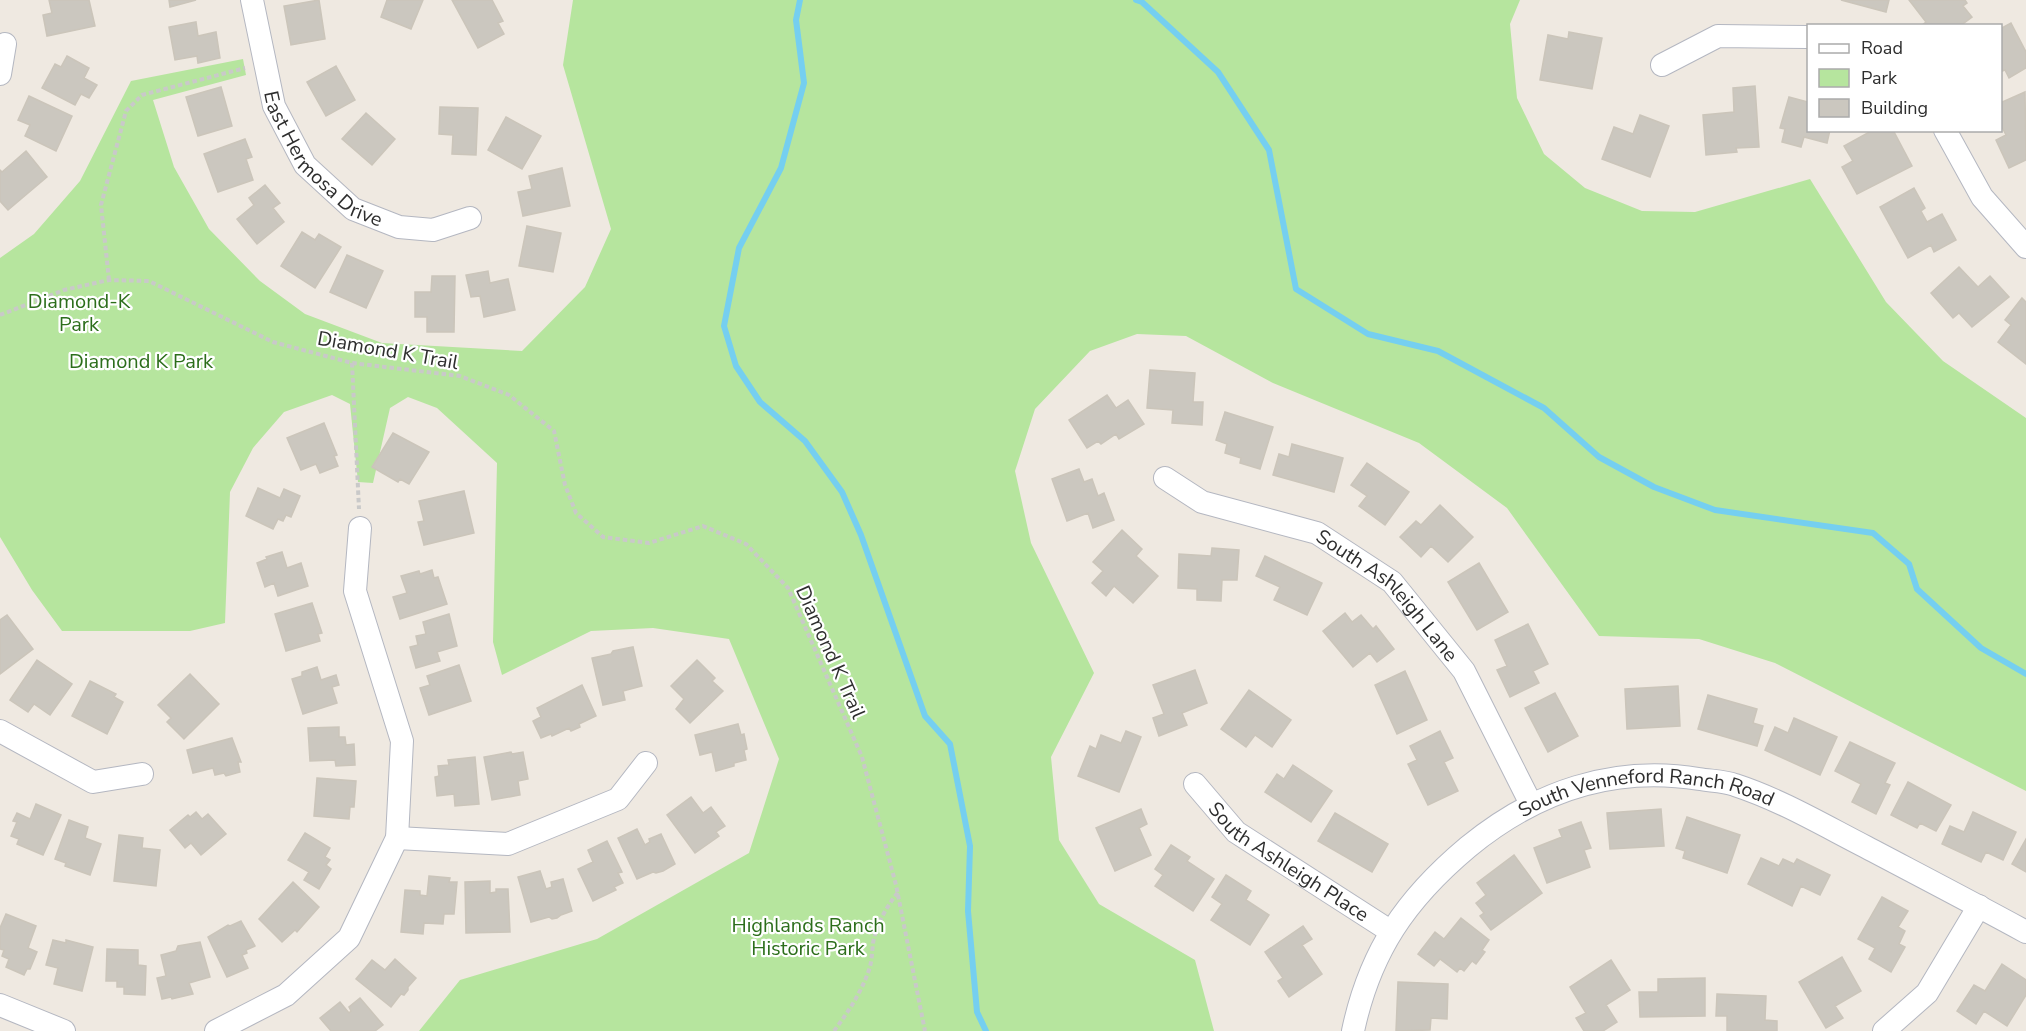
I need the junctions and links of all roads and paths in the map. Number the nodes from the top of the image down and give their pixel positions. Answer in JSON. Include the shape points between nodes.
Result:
{"nodes":[{"id":1,"x":252,"y":0,"type":"edge"},
{"id":2,"x":1807,"y":37,"type":"edge"},
{"id":3,"x":5,"y":44,"type":"dead end"},
{"id":4,"x":265,"y":63,"type":"junction"},
{"id":5,"x":1662,"y":65,"type":"dead end"},
{"id":6,"x":0,"y":74,"type":"edge"},
{"id":7,"x":1946,"y":132,"type":"edge"},
{"id":8,"x":470,"y":218,"type":"dead end"},
{"id":9,"x":2026,"y":247,"type":"edge"},
{"id":10,"x":110,"y":280,"type":"junction"},
{"id":11,"x":0,"y":315,"type":"edge"},
{"id":12,"x":352,"y":363,"type":"junction"},
{"id":13,"x":1165,"y":478,"type":"dead end"},
{"id":14,"x":360,"y":528,"type":"joint"},
{"id":15,"x":0,"y":730,"type":"edge"},
{"id":16,"x":646,"y":764,"type":"dead end"},
{"id":17,"x":142,"y":774,"type":"dead end"},
{"id":18,"x":1195,"y":784,"type":"dead end"},
{"id":19,"x":1531,"y":804,"type":"junction"},
{"id":20,"x":397,"y":838,"type":"junction"},
{"id":21,"x":898,"y":892,"type":"junction"},
{"id":22,"x":1979,"y":906,"type":"junction"},
{"id":23,"x":1390,"y":931,"type":"junction"},
{"id":24,"x":2026,"y":932,"type":"edge"},
{"id":25,"x":0,"y":1005,"type":"edge"},
{"id":26,"x":64,"y":1031,"type":"edge"},
{"id":27,"x":216,"y":1031,"type":"edge"},
{"id":28,"x":834,"y":1031,"type":"edge"},
{"id":29,"x":925,"y":1031,"type":"edge"},
{"id":30,"x":1353,"y":1031,"type":"edge"},
{"id":31,"x":1884,"y":1031,"type":"edge"}],
"edges":[{"from":1,"to":4,"type":"street","name":"East Hermosa Drive"},
{"from":2,"to":5,"type":"street","via":[[1718,36]]},
{"from":3,"to":6,"type":"street"},
{"from":4,"to":8,"type":"street","name":"East Hermosa Drive","via":[[274,106],[305,165],[353,209],[399,227],[434,230]]},
{"from":4,"to":10,"type":"path","via":[[142,94],[126,111],[101,205]]},
{"from":7,"to":9,"type":"street","via":[[1982,197]]},
{"from":10,"to":11,"type":"path","name":"Diamond K Trail","via":[[64,290]]},
{"from":10,"to":12,"type":"path","name":"Diamond K Trail","via":[[149,281],[273,342]]},
{"from":12,"to":14,"type":"path"},
{"from":12,"to":21,"type":"path","name":"Diamond K Trail","via":[[460,376],[509,395],[554,431],[565,485],[576,513],[603,537],[649,543],[703,525],[746,544],[793,598],[862,758]]},
{"from":13,"to":19,"type":"street","name":"South Ashleigh Lane","via":[[1202,502],[1317,533],[1392,582],[1464,671]]},
{"from":14,"to":20,"type":"street","via":[[355,591],[402,741]]},
{"from":15,"to":17,"type":"street","via":[[93,782]]},
{"from":16,"to":20,"type":"street","via":[[618,799],[508,844]]},
{"from":18,"to":23,"type":"street","name":"South Ashleigh Place","via":[[1236,832]]},
{"from":19,"to":22,"type":"street","name":"South Venneford Ranch Road","via":[[1602,779],[1630,776],[1680,776],[1733,784],[1779,802]]},
{"from":19,"to":23,"type":"street","name":"South Venneford Ranch Road","via":[[1458,855],[1414,899]]},
{"from":20,"to":27,"type":"street","via":[[349,938],[286,995]]},
{"from":21,"to":28,"type":"path","via":[[881,917],[863,987]]},
{"from":21,"to":29,"type":"path","name":"Diamond K Trail"},
{"from":22,"to":24,"type":"street","name":"South Venneford Ranch Road"},
{"from":22,"to":31,"type":"street","via":[[1927,993]]},
{"from":23,"to":30,"type":"street","name":"South Venneford Ranch Road","via":[[1367,982]]},
{"from":25,"to":26,"type":"street"}]}
